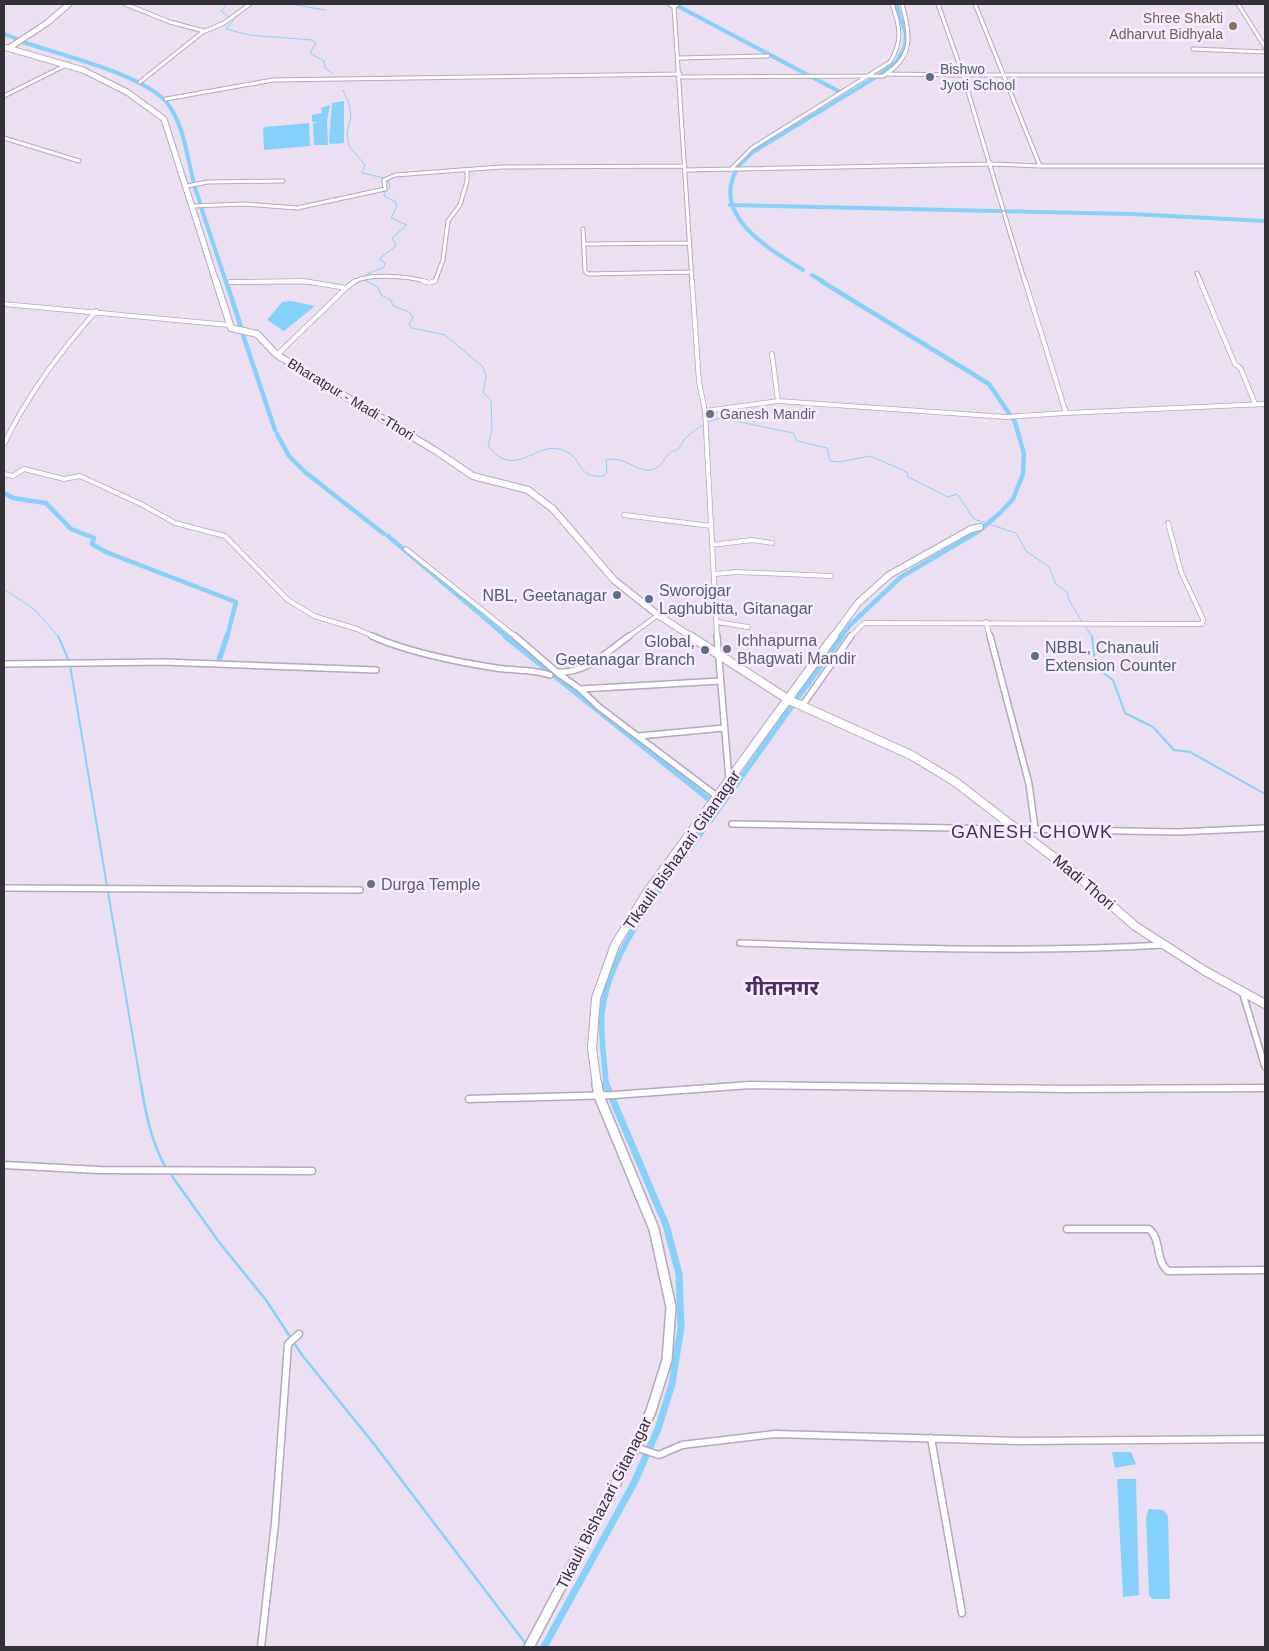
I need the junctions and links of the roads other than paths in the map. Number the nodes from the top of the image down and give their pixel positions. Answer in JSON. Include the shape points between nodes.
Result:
{"nodes":[{"id":1,"x":69,"y":4,"type":"edge"},
{"id":2,"x":125,"y":4,"type":"edge"},
{"id":3,"x":250,"y":4,"type":"edge"},
{"id":4,"x":669,"y":4,"type":"edge"},
{"id":5,"x":892,"y":4,"type":"edge"},
{"id":6,"x":902,"y":4,"type":"edge"},
{"id":7,"x":938,"y":4,"type":"edge"},
{"id":8,"x":975,"y":4,"type":"edge"},
{"id":9,"x":1238,"y":4,"type":"edge"},
{"id":10,"x":677,"y":5,"type":"edge"},
{"id":11,"x":203,"y":32,"type":"junction"},
{"id":12,"x":1265,"y":47,"type":"edge"},
{"id":13,"x":7,"y":48,"type":"edge"},
{"id":14,"x":1193,"y":49,"type":"dead end"},
{"id":15,"x":1265,"y":52,"type":"edge"},
{"id":16,"x":768,"y":56,"type":"dead end"},
{"id":17,"x":679,"y":58,"type":"junction"},
{"id":18,"x":69,"y":64,"type":"junction"},
{"id":19,"x":887,"y":74,"type":"junction"},
{"id":20,"x":1003,"y":74,"type":"junction"},
{"id":21,"x":875,"y":75,"type":"junction"},
{"id":22,"x":963,"y":75,"type":"junction"},
{"id":23,"x":1265,"y":75,"type":"edge"},
{"id":24,"x":680,"y":76,"type":"junction"},
{"id":25,"x":140,"y":82,"type":"dead end"},
{"id":26,"x":4,"y":96,"type":"edge"},
{"id":27,"x":166,"y":100,"type":"dead end"},
{"id":28,"x":4,"y":138,"type":"edge"},
{"id":29,"x":79,"y":162,"type":"dead end"},
{"id":30,"x":991,"y":164,"type":"junction"},
{"id":31,"x":1040,"y":166,"type":"junction"},
{"id":32,"x":1265,"y":166,"type":"edge"},
{"id":33,"x":685,"y":168,"type":"junction"},
{"id":34,"x":468,"y":170,"type":"junction"},
{"id":35,"x":731,"y":170,"type":"junction"},
{"id":36,"x":283,"y":181,"type":"dead end"},
{"id":37,"x":187,"y":186,"type":"junction"},
{"id":38,"x":193,"y":206,"type":"junction"},
{"id":39,"x":583,"y":229,"type":"dead end"},
{"id":40,"x":690,"y":243,"type":"junction"},
{"id":41,"x":584,"y":244,"type":"junction"},
{"id":42,"x":692,"y":272,"type":"junction"},
{"id":43,"x":1197,"y":273,"type":"dead end"},
{"id":44,"x":230,"y":282,"type":"dead end"},
{"id":45,"x":346,"y":288,"type":"junction"},
{"id":46,"x":4,"y":304,"type":"edge"},
{"id":47,"x":96,"y":310,"type":"junction"},
{"id":48,"x":229,"y":326,"type":"junction"},
{"id":49,"x":772,"y":354,"type":"dead end"},
{"id":50,"x":277,"y":355,"type":"junction"},
{"id":51,"x":778,"y":401,"type":"junction"},
{"id":52,"x":1255,"y":404,"type":"junction"},
{"id":53,"x":1265,"y":404,"type":"edge"},
{"id":54,"x":705,"y":411,"type":"junction"},
{"id":55,"x":1066,"y":414,"type":"junction"},
{"id":56,"x":4,"y":444,"type":"edge"},
{"id":57,"x":4,"y":474,"type":"edge"},
{"id":58,"x":624,"y":515,"type":"dead end"},
{"id":59,"x":1168,"y":523,"type":"dead end"},
{"id":60,"x":711,"y":526,"type":"junction"},
{"id":61,"x":980,"y":527,"type":"dead end"},
{"id":62,"x":772,"y":543,"type":"dead end"},
{"id":63,"x":712,"y":544,"type":"junction"},
{"id":64,"x":406,"y":549,"type":"dead end"},
{"id":65,"x":715,"y":574,"type":"junction"},
{"id":66,"x":831,"y":576,"type":"dead end"},
{"id":67,"x":658,"y":615,"type":"junction"},
{"id":68,"x":717,"y":622,"type":"junction"},
{"id":69,"x":986,"y":622,"type":"junction"},
{"id":70,"x":748,"y":627,"type":"dead end"},
{"id":71,"x":718,"y":653,"type":"junction"},
{"id":72,"x":4,"y":664,"type":"edge"},
{"id":73,"x":376,"y":670,"type":"dead end"},
{"id":74,"x":550,"y":675,"type":"dead end"},
{"id":75,"x":560,"y":675,"type":"junction"},
{"id":76,"x":721,"y":681,"type":"junction"},
{"id":77,"x":580,"y":689,"type":"junction"},
{"id":78,"x":789,"y":700,"type":"junction"},
{"id":79,"x":800,"y":705,"type":"junction"},
{"id":80,"x":724,"y":728,"type":"junction"},
{"id":81,"x":638,"y":736,"type":"junction"},
{"id":82,"x":729,"y":783,"type":"junction"},
{"id":83,"x":718,"y":797,"type":"junction"},
{"id":84,"x":732,"y":824,"type":"dead end"},
{"id":85,"x":1265,"y":828,"type":"edge"},
{"id":86,"x":1018,"y":829,"type":"junction"},
{"id":87,"x":1035,"y":829,"type":"junction"},
{"id":88,"x":4,"y":888,"type":"edge"},
{"id":89,"x":360,"y":890,"type":"dead end"},
{"id":90,"x":740,"y":943,"type":"dead end"},
{"id":91,"x":1163,"y":945,"type":"junction"},
{"id":92,"x":1242,"y":990,"type":"junction"},
{"id":93,"x":1265,"y":1004,"type":"edge"},
{"id":94,"x":1265,"y":1067,"type":"edge"},
{"id":95,"x":1265,"y":1088,"type":"edge"},
{"id":96,"x":600,"y":1096,"type":"junction"},
{"id":97,"x":469,"y":1100,"type":"dead end"},
{"id":98,"x":4,"y":1165,"type":"edge"},
{"id":99,"x":312,"y":1171,"type":"dead end"},
{"id":100,"x":1066,"y":1229,"type":"dead end"},
{"id":101,"x":1265,"y":1270,"type":"edge"},
{"id":102,"x":299,"y":1334,"type":"dead end"},
{"id":103,"x":931,"y":1438,"type":"junction"},
{"id":104,"x":1265,"y":1439,"type":"edge"},
{"id":105,"x":639,"y":1448,"type":"junction"},
{"id":106,"x":962,"y":1613,"type":"dead end"},
{"id":107,"x":261,"y":1647,"type":"edge"},
{"id":108,"x":529,"y":1647,"type":"edge"}],
"edges":[{"from":1,"to":13,"type":"main road","via":[[47,23]]},
{"from":2,"to":11,"type":"street"},
{"from":3,"to":11,"type":"street","via":[[232,18]]},
{"from":4,"to":10,"type":"street"},
{"from":5,"to":21,"type":"street","via":[[901,42],[890,62]]},
{"from":6,"to":19,"type":"street","via":[[910,30],[908,50]]},
{"from":7,"to":22,"type":"street"},
{"from":8,"to":20,"type":"street"},
{"from":9,"to":12,"type":"street"},
{"from":10,"to":17,"type":"street"},
{"from":11,"to":25,"type":"street"},
{"from":13,"to":18,"type":"main road"},
{"from":14,"to":15,"type":"street"},
{"from":16,"to":17,"type":"street"},
{"from":17,"to":24,"type":"street"},
{"from":18,"to":26,"type":"street"},
{"from":18,"to":37,"type":"main road","via":[[127,92],[164,119]]},
{"from":19,"to":21,"type":"street"},
{"from":19,"to":22,"type":"street"},
{"from":20,"to":22,"type":"street"},
{"from":20,"to":23,"type":"street"},
{"from":20,"to":31,"type":"street"},
{"from":21,"to":24,"type":"street"},
{"from":21,"to":35,"type":"street","via":[[752,148]]},
{"from":22,"to":30,"type":"street"},
{"from":24,"to":27,"type":"street","via":[[273,80]]},
{"from":24,"to":33,"type":"street"},
{"from":28,"to":29,"type":"street"},
{"from":30,"to":31,"type":"street"},
{"from":30,"to":35,"type":"street"},
{"from":30,"to":55,"type":"street"},
{"from":31,"to":32,"type":"street"},
{"from":33,"to":34,"type":"street","via":[[501,167]]},
{"from":33,"to":35,"type":"street"},
{"from":33,"to":40,"type":"street"},
{"from":34,"to":38,"type":"street","via":[[388,177],[384,180],[385,189],[298,208],[244,204]]},
{"from":34,"to":45,"type":"street","via":[[460,205],[448,221],[443,260],[435,280],[430,283],[413,277],[363,278]]},
{"from":36,"to":37,"type":"street","via":[[208,182]]},
{"from":37,"to":38,"type":"main road"},
{"from":38,"to":48,"type":"main road"},
{"from":39,"to":41,"type":"street"},
{"from":40,"to":41,"type":"street"},
{"from":40,"to":42,"type":"street"},
{"from":41,"to":42,"type":"street","via":[[585,271],[588,274]]},
{"from":42,"to":54,"type":"street","via":[[699,382]]},
{"from":43,"to":52,"type":"street"},
{"from":44,"to":45,"type":"street","via":[[304,281]]},
{"from":45,"to":50,"type":"street"},
{"from":46,"to":47,"type":"street"},
{"from":47,"to":48,"type":"street"},
{"from":47,"to":56,"type":"street","via":[[58,354],[20,411]]},
{"from":48,"to":50,"type":"main road","name":"Bharatpur - Madi -Thori","via":[[257,334]]},
{"from":49,"to":51,"type":"street"},
{"from":50,"to":67,"type":"main road","name":"Bharatpur - Madi -Thori","via":[[473,476],[528,490],[553,509],[614,580]]},
{"from":51,"to":54,"type":"street"},
{"from":51,"to":55,"type":"street","via":[[1010,417]]},
{"from":52,"to":53,"type":"street"},
{"from":52,"to":55,"type":"street"},
{"from":54,"to":60,"type":"street"},
{"from":57,"to":74,"type":"street","via":[[13,476],[24,469],[64,479],[80,476],[175,523],[225,536],[288,600],[314,616],[431,654]]},
{"from":58,"to":60,"type":"street"},
{"from":59,"to":69,"type":"street","via":[[1175,556],[1203,622]]},
{"from":60,"to":63,"type":"street"},
{"from":61,"to":78,"type":"main road","name":"Tikauli Bishazari Gitanagar","via":[[926,554],[874,586],[858,603]]},
{"from":62,"to":63,"type":"street","via":[[752,540]]},
{"from":63,"to":65,"type":"street"},
{"from":64,"to":75,"type":"street"},
{"from":65,"to":66,"type":"street"},
{"from":65,"to":68,"type":"street"},
{"from":67,"to":71,"type":"main road","name":"Bharatpur - Madi -Thori"},
{"from":67,"to":75,"type":"street","via":[[585,668],[571,673],[556,672]]},
{"from":68,"to":70,"type":"street"},
{"from":68,"to":71,"type":"street"},
{"from":69,"to":79,"type":"street","via":[[864,623],[855,630]]},
{"from":69,"to":87,"type":"street","via":[[1029,784]]},
{"from":71,"to":76,"type":"street"},
{"from":71,"to":78,"type":"main road","name":"Bharatpur - Madi -Thori"},
{"from":72,"to":73,"type":"street","via":[[164,662]]},
{"from":75,"to":77,"type":"street"},
{"from":76,"to":77,"type":"street"},
{"from":76,"to":80,"type":"street"},
{"from":77,"to":81,"type":"street"},
{"from":78,"to":79,"type":"main road","name":"Bharatpur - Madi -Thori"},
{"from":78,"to":82,"type":"main road","name":"Tikauli Bishazari Gitanagar"},
{"from":79,"to":86,"type":"main road","name":"Madi Thori","via":[[911,755],[954,781]]},
{"from":80,"to":81,"type":"street"},
{"from":80,"to":82,"type":"street"},
{"from":81,"to":83,"type":"street"},
{"from":82,"to":83,"type":"main road","name":"Tikauli Bishazari Gitanagar"},
{"from":83,"to":96,"type":"main road","name":"Tikauli Bishazari Gitanagar","via":[[646,894],[615,945],[604,971],[596,998],[592,1048]]},
{"from":84,"to":86,"type":"street"},
{"from":85,"to":87,"type":"street","via":[[1178,832]]},
{"from":86,"to":87,"type":"street"},
{"from":86,"to":91,"type":"main road","name":"Madi Thori","via":[[1131,923]]},
{"from":88,"to":89,"type":"street"},
{"from":90,"to":91,"type":"street","via":[[926,949]]},
{"from":91,"to":92,"type":"main road","name":"Madi Thori"},
{"from":92,"to":93,"type":"main road","name":"Madi Thori"},
{"from":92,"to":94,"type":"street"},
{"from":95,"to":96,"type":"street","via":[[750,1085]]},
{"from":96,"to":97,"type":"street"},
{"from":96,"to":105,"type":"main road","name":"Tikauli Bishazari Gitanagar","via":[[654,1229],[671,1307],[667,1360]]},
{"from":98,"to":99,"type":"street","via":[[99,1170]]},
{"from":100,"to":101,"type":"street","via":[[1149,1229],[1155,1234],[1163,1267],[1168,1271]]},
{"from":102,"to":107,"type":"street","via":[[288,1344]]},
{"from":103,"to":104,"type":"street","via":[[1020,1441]]},
{"from":103,"to":105,"type":"street","via":[[775,1434],[682,1445],[659,1455]]},
{"from":103,"to":106,"type":"street"},
{"from":105,"to":108,"type":"main road","name":"Tikauli Bishazari Gitanagar"}]}
